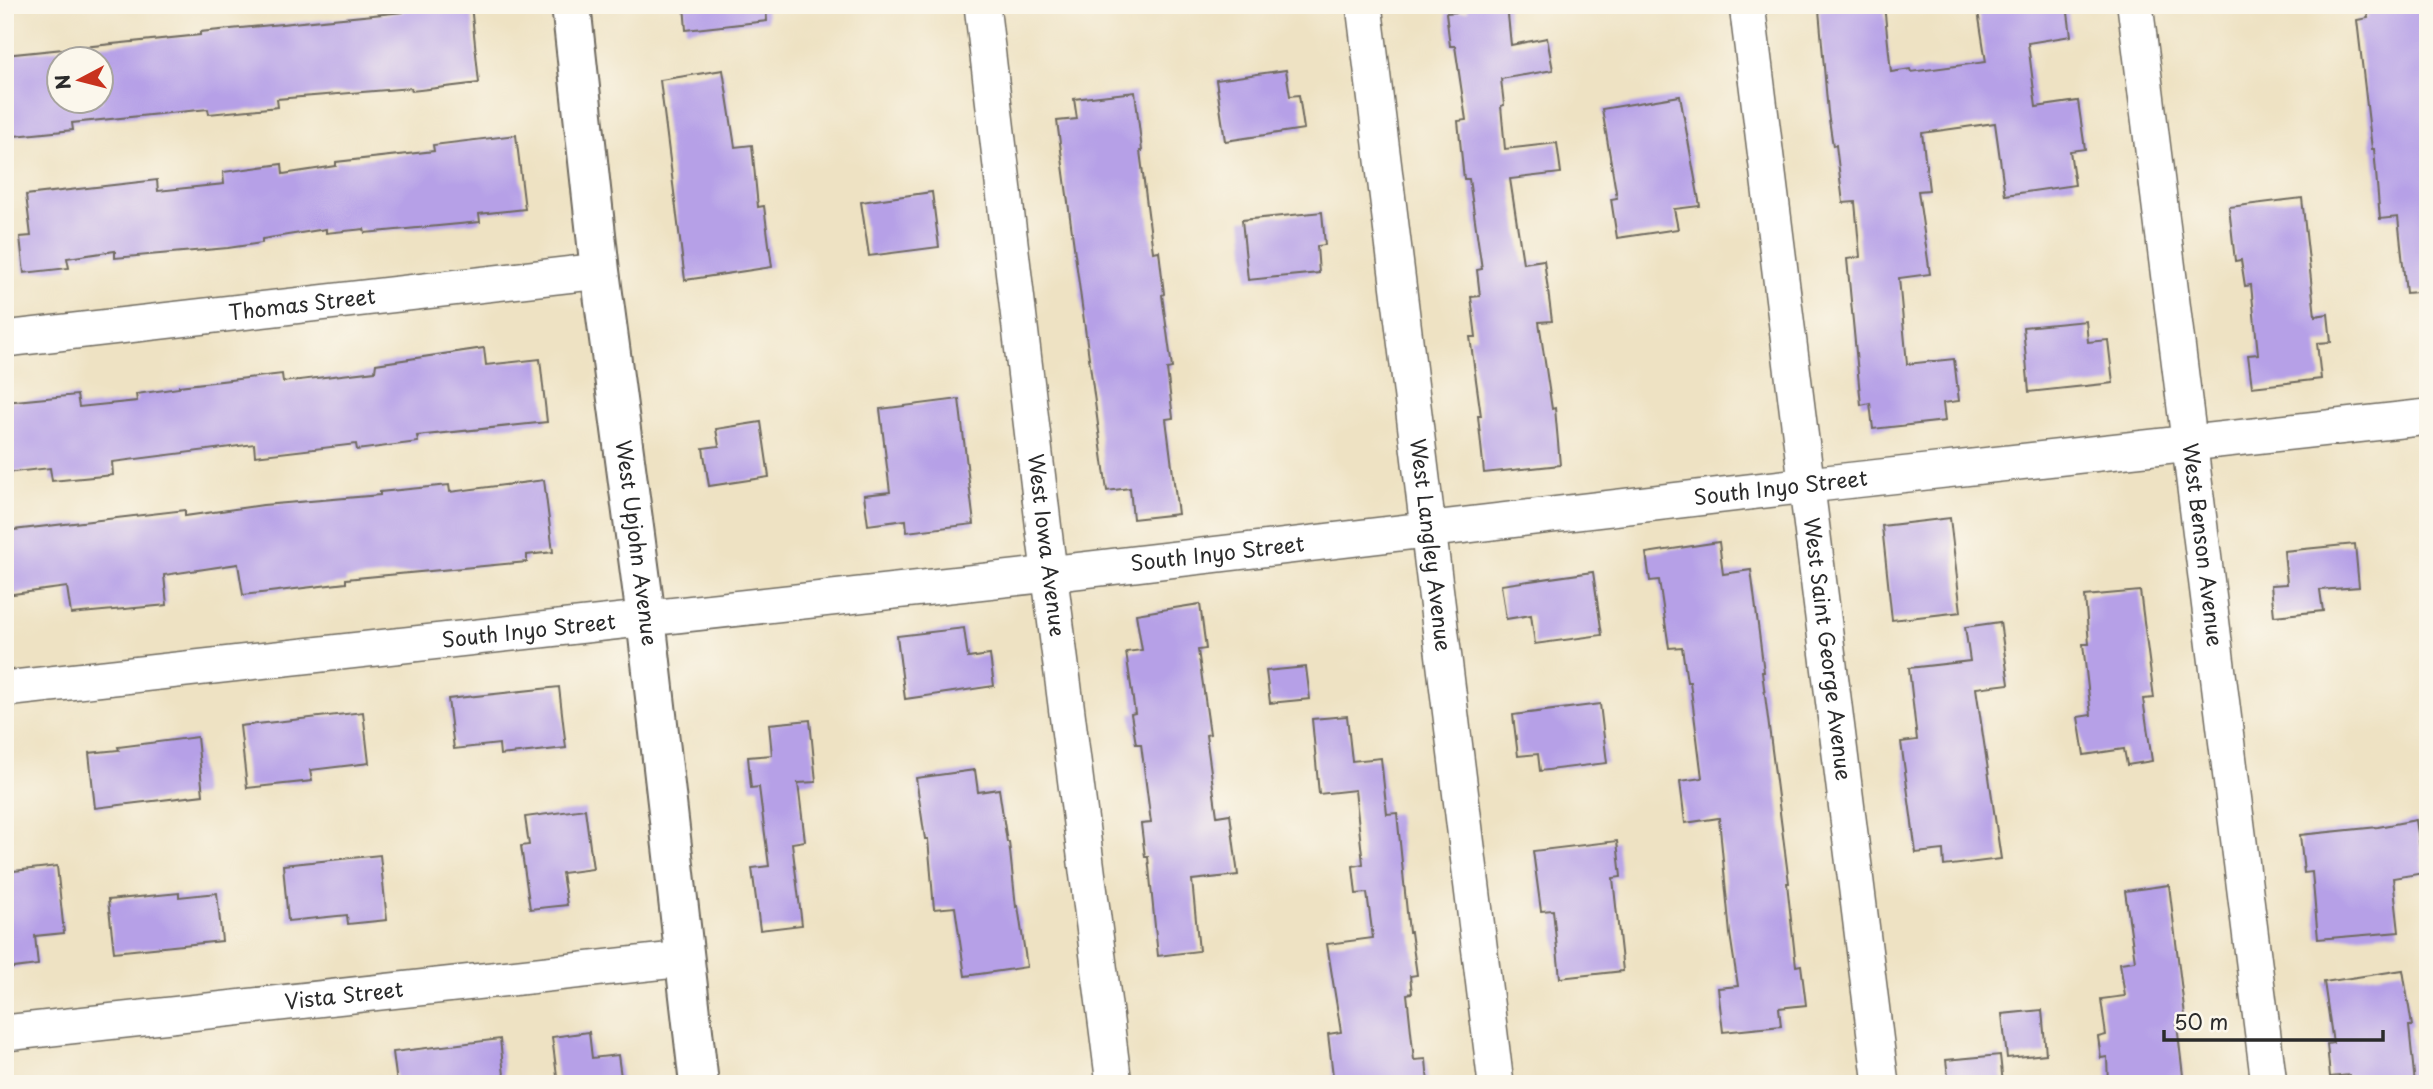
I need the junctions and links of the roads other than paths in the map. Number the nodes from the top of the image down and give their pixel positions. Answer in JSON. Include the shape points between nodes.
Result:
{"nodes":[{"id":1,"x":571,"y":5,"type":"edge"},
{"id":2,"x":982,"y":5,"type":"edge"},
{"id":3,"x":1364,"y":5,"type":"edge"},
{"id":4,"x":1747,"y":5,"type":"edge"},
{"id":5,"x":2135,"y":5,"type":"edge"},
{"id":6,"x":600,"y":271,"type":"junction"},
{"id":7,"x":5,"y":339,"type":"edge"},
{"id":8,"x":2428,"y":417,"type":"edge"},
{"id":9,"x":2191,"y":443,"type":"junction"},
{"id":10,"x":1808,"y":485,"type":"junction"},
{"id":11,"x":1429,"y":529,"type":"junction"},
{"id":12,"x":1049,"y":575,"type":"junction"},
{"id":13,"x":646,"y":618,"type":"junction"},
{"id":14,"x":5,"y":690,"type":"edge"},
{"id":15,"x":684,"y":959,"type":"junction"},
{"id":16,"x":5,"y":1033,"type":"edge"},
{"id":17,"x":699,"y":1084,"type":"edge"},
{"id":18,"x":1114,"y":1084,"type":"edge"},
{"id":19,"x":1496,"y":1084,"type":"edge"},
{"id":20,"x":1881,"y":1084,"type":"edge"},
{"id":21,"x":2269,"y":1084,"type":"edge"}],
"edges":[{"from":1,"to":6,"type":"street","name":"West Upjohn Avenue"},
{"from":2,"to":12,"type":"street","name":"West Iowa Avenue"},
{"from":3,"to":11,"type":"street","name":"West Langley Avenue"},
{"from":4,"to":10,"type":"street","name":"West Saint George Avenue"},
{"from":5,"to":9,"type":"street","name":"West Benson Avenue"},
{"from":6,"to":7,"type":"street","name":"Thomas Street"},
{"from":6,"to":13,"type":"street","name":"West Upjohn Avenue"},
{"from":8,"to":9,"type":"street","name":"South Inyo Street"},
{"from":9,"to":10,"type":"street","name":"South Inyo Street"},
{"from":9,"to":21,"type":"street","name":"West Benson Avenue"},
{"from":10,"to":11,"type":"street","name":"South Inyo Street"},
{"from":10,"to":20,"type":"street","name":"West Saint George Avenue"},
{"from":11,"to":12,"type":"street","name":"South Inyo Street"},
{"from":11,"to":19,"type":"street","name":"West Langley Avenue"},
{"from":12,"to":13,"type":"street","name":"South Inyo Street"},
{"from":12,"to":18,"type":"street","name":"West Iowa Avenue"},
{"from":13,"to":14,"type":"street","name":"South Inyo Street"},
{"from":13,"to":15,"type":"street","name":"West Upjohn Avenue"},
{"from":15,"to":16,"type":"street","name":"Vista Street"},
{"from":15,"to":17,"type":"street","name":"West Upjohn Avenue"}]}
